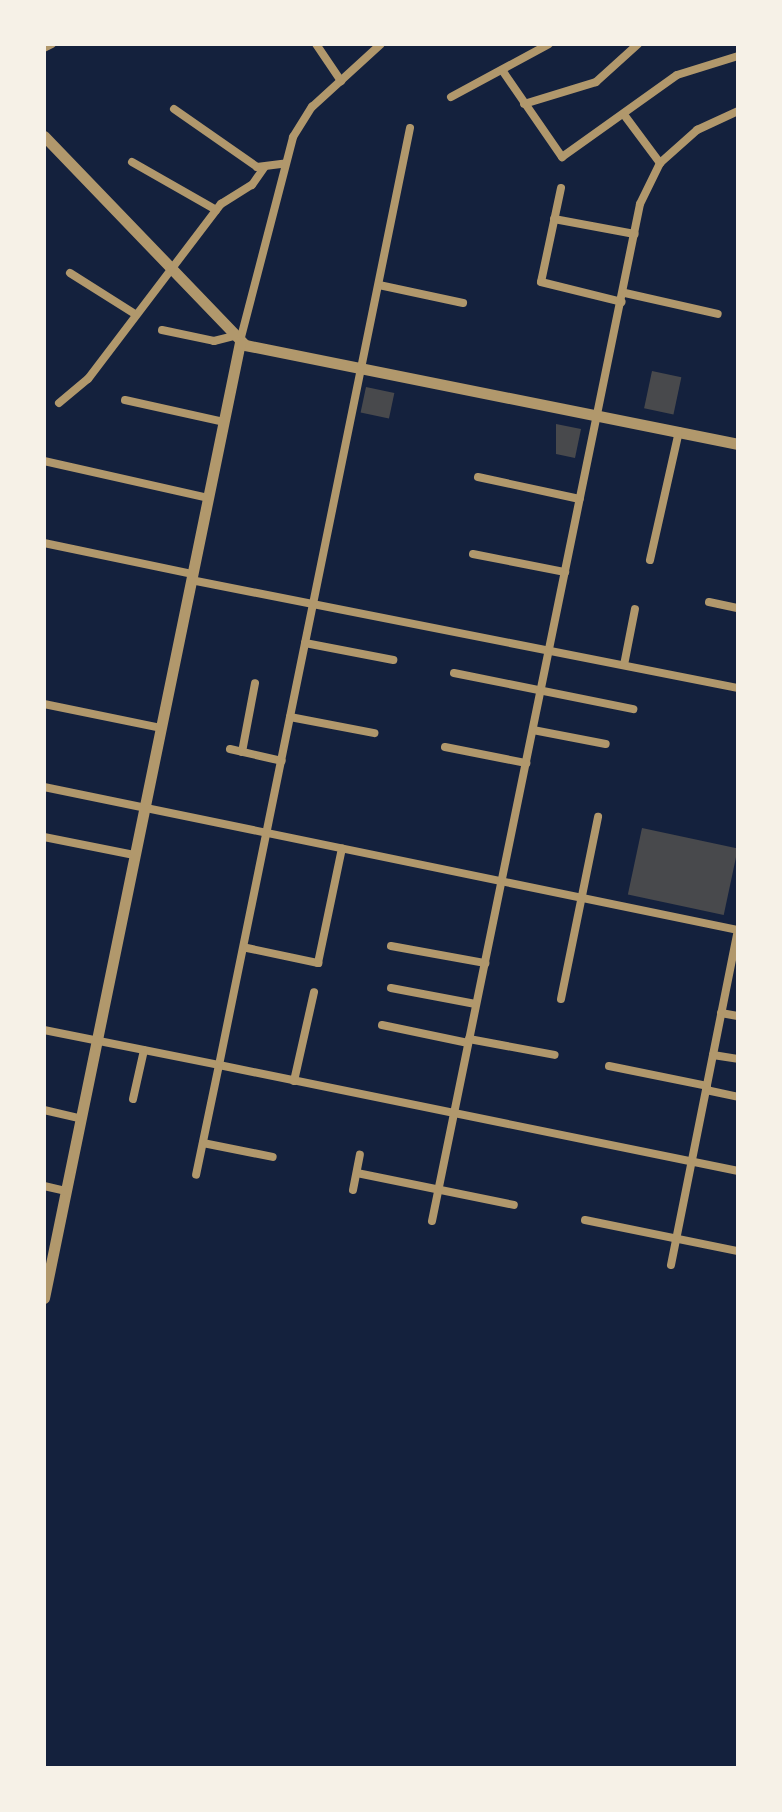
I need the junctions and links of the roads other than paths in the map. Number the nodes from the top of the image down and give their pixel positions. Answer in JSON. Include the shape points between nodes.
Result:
{"nodes":[{"id":1,"x":52,"y":44,"type":"edge"},
{"id":2,"x":316,"y":44,"type":"edge"},
{"id":3,"x":381,"y":44,"type":"edge"},
{"id":4,"x":549,"y":44,"type":"edge"},
{"id":5,"x":638,"y":44,"type":"edge"},
{"id":6,"x":44,"y":48,"type":"edge"},
{"id":7,"x":738,"y":56,"type":"edge"},
{"id":8,"x":502,"y":70,"type":"junction"},
{"id":9,"x":341,"y":81,"type":"junction"},
{"id":10,"x":451,"y":97,"type":"dead end"},
{"id":11,"x":524,"y":104,"type":"junction"},
{"id":12,"x":174,"y":109,"type":"dead end"},
{"id":13,"x":738,"y":111,"type":"edge"},
{"id":14,"x":625,"y":116,"type":"junction"},
{"id":15,"x":410,"y":128,"type":"dead end"},
{"id":16,"x":44,"y":136,"type":"edge"},
{"id":17,"x":132,"y":162,"type":"dead end"},
{"id":18,"x":660,"y":163,"type":"junction"},
{"id":19,"x":283,"y":164,"type":"junction"},
{"id":20,"x":264,"y":168,"type":"junction"},
{"id":21,"x":561,"y":188,"type":"dead end"},
{"id":22,"x":216,"y":210,"type":"junction"},
{"id":23,"x":554,"y":219,"type":"junction"},
{"id":24,"x":635,"y":234,"type":"junction"},
{"id":25,"x":170,"y":269,"type":"junction"},
{"id":26,"x":70,"y":273,"type":"dead end"},
{"id":27,"x":379,"y":285,"type":"junction"},
{"id":28,"x":623,"y":297,"type":"junction"},
{"id":29,"x":463,"y":303,"type":"dead end"},
{"id":30,"x":135,"y":314,"type":"junction"},
{"id":31,"x":718,"y":314,"type":"dead end"},
{"id":32,"x":162,"y":330,"type":"dead end"},
{"id":33,"x":237,"y":339,"type":"junction"},
{"id":34,"x":362,"y":368,"type":"junction"},
{"id":35,"x":125,"y":400,"type":"dead end"},
{"id":36,"x":59,"y":403,"type":"dead end"},
{"id":37,"x":598,"y":414,"type":"junction"},
{"id":38,"x":224,"y":422,"type":"junction"},
{"id":39,"x":679,"y":431,"type":"junction"},
{"id":40,"x":738,"y":444,"type":"edge"},
{"id":41,"x":44,"y":461,"type":"edge"},
{"id":42,"x":478,"y":477,"type":"dead end"},
{"id":43,"x":208,"y":498,"type":"junction"},
{"id":44,"x":580,"y":499,"type":"junction"},
{"id":45,"x":44,"y":543,"type":"edge"},
{"id":46,"x":473,"y":554,"type":"dead end"},
{"id":47,"x":650,"y":560,"type":"dead end"},
{"id":48,"x":565,"y":572,"type":"junction"},
{"id":49,"x":192,"y":577,"type":"junction"},
{"id":50,"x":709,"y":602,"type":"dead end"},
{"id":51,"x":312,"y":604,"type":"junction"},
{"id":52,"x":738,"y":608,"type":"edge"},
{"id":53,"x":635,"y":609,"type":"dead end"},
{"id":54,"x":305,"y":643,"type":"junction"},
{"id":55,"x":549,"y":651,"type":"junction"},
{"id":56,"x":393,"y":660,"type":"dead end"},
{"id":57,"x":624,"y":665,"type":"junction"},
{"id":58,"x":454,"y":673,"type":"dead end"},
{"id":59,"x":255,"y":683,"type":"dead end"},
{"id":60,"x":738,"y":688,"type":"edge"},
{"id":61,"x":541,"y":691,"type":"junction"},
{"id":62,"x":44,"y":704,"type":"edge"},
{"id":63,"x":633,"y":709,"type":"dead end"},
{"id":64,"x":290,"y":717,"type":"junction"},
{"id":65,"x":161,"y":728,"type":"junction"},
{"id":66,"x":533,"y":730,"type":"junction"},
{"id":67,"x":374,"y":733,"type":"dead end"},
{"id":68,"x":606,"y":744,"type":"dead end"},
{"id":69,"x":445,"y":747,"type":"dead end"},
{"id":70,"x":230,"y":749,"type":"dead end"},
{"id":71,"x":242,"y":752,"type":"junction"},
{"id":72,"x":282,"y":761,"type":"junction"},
{"id":73,"x":526,"y":763,"type":"junction"},
{"id":74,"x":44,"y":787,"type":"edge"},
{"id":75,"x":144,"y":807,"type":"junction"},
{"id":76,"x":598,"y":817,"type":"dead end"},
{"id":77,"x":268,"y":833,"type":"junction"},
{"id":78,"x":44,"y":837,"type":"edge"},
{"id":79,"x":342,"y":848,"type":"junction"},
{"id":80,"x":134,"y":855,"type":"junction"},
{"id":81,"x":502,"y":881,"type":"junction"},
{"id":82,"x":582,"y":898,"type":"junction"},
{"id":83,"x":738,"y":931,"type":"edge"},
{"id":84,"x":391,"y":946,"type":"dead end"},
{"id":85,"x":247,"y":948,"type":"junction"},
{"id":86,"x":485,"y":963,"type":"junction"},
{"id":87,"x":391,"y":988,"type":"dead end"},
{"id":88,"x":314,"y":992,"type":"dead end"},
{"id":89,"x":561,"y":999,"type":"dead end"},
{"id":90,"x":476,"y":1004,"type":"junction"},
{"id":91,"x":721,"y":1013,"type":"junction"},
{"id":92,"x":738,"y":1016,"type":"edge"},
{"id":93,"x":382,"y":1025,"type":"dead end"},
{"id":94,"x":44,"y":1030,"type":"edge"},
{"id":95,"x":96,"y":1040,"type":"junction"},
{"id":96,"x":468,"y":1041,"type":"junction"},
{"id":97,"x":144,"y":1050,"type":"junction"},
{"id":98,"x":555,"y":1055,"type":"dead end"},
{"id":99,"x":713,"y":1055,"type":"junction"},
{"id":100,"x":738,"y":1059,"type":"edge"},
{"id":101,"x":219,"y":1065,"type":"junction"},
{"id":102,"x":609,"y":1066,"type":"dead end"},
{"id":103,"x":294,"y":1081,"type":"junction"},
{"id":104,"x":706,"y":1088,"type":"junction"},
{"id":105,"x":738,"y":1097,"type":"edge"},
{"id":106,"x":133,"y":1099,"type":"dead end"},
{"id":107,"x":44,"y":1110,"type":"edge"},
{"id":108,"x":453,"y":1114,"type":"junction"},
{"id":109,"x":80,"y":1118,"type":"junction"},
{"id":110,"x":203,"y":1143,"type":"junction"},
{"id":111,"x":360,"y":1155,"type":"dead end"},
{"id":112,"x":273,"y":1157,"type":"dead end"},
{"id":113,"x":691,"y":1162,"type":"junction"},
{"id":114,"x":738,"y":1171,"type":"edge"},
{"id":115,"x":357,"y":1173,"type":"junction"},
{"id":116,"x":196,"y":1175,"type":"dead end"},
{"id":117,"x":44,"y":1186,"type":"edge"},
{"id":118,"x":353,"y":1190,"type":"dead end"},
{"id":119,"x":438,"y":1190,"type":"junction"},
{"id":120,"x":66,"y":1191,"type":"junction"},
{"id":121,"x":514,"y":1205,"type":"dead end"},
{"id":122,"x":585,"y":1220,"type":"dead end"},
{"id":123,"x":432,"y":1221,"type":"dead end"},
{"id":124,"x":676,"y":1239,"type":"junction"},
{"id":125,"x":738,"y":1251,"type":"edge"},
{"id":126,"x":671,"y":1265,"type":"dead end"},
{"id":127,"x":46,"y":1274,"type":"edge"},
{"id":128,"x":44,"y":1298,"type":"edge"}],
"edges":[{"from":1,"to":6,"type":"street"},
{"from":2,"to":9,"type":"street"},
{"from":3,"to":9,"type":"street"},
{"from":4,"to":8,"type":"street"},
{"from":5,"to":11,"type":"street","via":[[596,82]]},
{"from":7,"to":14,"type":"street","via":[[684,72]]},
{"from":8,"to":10,"type":"street"},
{"from":8,"to":11,"type":"street"},
{"from":9,"to":19,"type":"street","via":[[305,116]]},
{"from":11,"to":14,"type":"street","via":[[562,157]]},
{"from":12,"to":20,"type":"street"},
{"from":13,"to":18,"type":"street","via":[[697,130]]},
{"from":14,"to":18,"type":"street"},
{"from":15,"to":27,"type":"street"},
{"from":16,"to":25,"type":"street"},
{"from":17,"to":22,"type":"street"},
{"from":18,"to":24,"type":"street"},
{"from":19,"to":20,"type":"street"},
{"from":19,"to":33,"type":"street"},
{"from":20,"to":22,"type":"street"},
{"from":21,"to":23,"type":"street"},
{"from":22,"to":25,"type":"street"},
{"from":23,"to":24,"type":"street"},
{"from":23,"to":28,"type":"street","via":[[544,285]]},
{"from":24,"to":28,"type":"street"},
{"from":25,"to":30,"type":"street"},
{"from":25,"to":33,"type":"street"},
{"from":26,"to":30,"type":"street"},
{"from":27,"to":29,"type":"street"},
{"from":27,"to":34,"type":"street"},
{"from":28,"to":31,"type":"street"},
{"from":28,"to":37,"type":"street"},
{"from":30,"to":36,"type":"street","via":[[88,379]]},
{"from":32,"to":33,"type":"street","via":[[214,341]]},
{"from":33,"to":34,"type":"street"},
{"from":33,"to":38,"type":"street"},
{"from":34,"to":37,"type":"street"},
{"from":34,"to":51,"type":"street"},
{"from":35,"to":38,"type":"street"},
{"from":37,"to":39,"type":"street"},
{"from":37,"to":44,"type":"street"},
{"from":38,"to":43,"type":"street"},
{"from":39,"to":40,"type":"street"},
{"from":39,"to":47,"type":"street"},
{"from":41,"to":43,"type":"street"},
{"from":42,"to":44,"type":"street"},
{"from":43,"to":49,"type":"street"},
{"from":44,"to":48,"type":"street"},
{"from":45,"to":49,"type":"street"},
{"from":46,"to":48,"type":"street"},
{"from":48,"to":55,"type":"street"},
{"from":49,"to":51,"type":"street"},
{"from":49,"to":65,"type":"street"},
{"from":50,"to":52,"type":"street"},
{"from":51,"to":54,"type":"street"},
{"from":51,"to":55,"type":"street"},
{"from":53,"to":57,"type":"street"},
{"from":54,"to":56,"type":"street"},
{"from":54,"to":64,"type":"street"},
{"from":55,"to":57,"type":"street"},
{"from":55,"to":61,"type":"street"},
{"from":57,"to":60,"type":"street"},
{"from":58,"to":61,"type":"street"},
{"from":59,"to":71,"type":"street"},
{"from":61,"to":63,"type":"street"},
{"from":61,"to":66,"type":"street"},
{"from":62,"to":65,"type":"street"},
{"from":64,"to":67,"type":"street"},
{"from":64,"to":72,"type":"street"},
{"from":65,"to":75,"type":"street"},
{"from":66,"to":68,"type":"street"},
{"from":66,"to":73,"type":"street"},
{"from":69,"to":73,"type":"street"},
{"from":70,"to":71,"type":"street"},
{"from":71,"to":72,"type":"street"},
{"from":72,"to":77,"type":"street"},
{"from":73,"to":81,"type":"street"},
{"from":74,"to":75,"type":"street"},
{"from":75,"to":77,"type":"street"},
{"from":75,"to":80,"type":"street"},
{"from":76,"to":82,"type":"street"},
{"from":77,"to":79,"type":"street"},
{"from":77,"to":85,"type":"street"},
{"from":78,"to":80,"type":"street"},
{"from":79,"to":81,"type":"street"},
{"from":79,"to":85,"type":"street","via":[[318,963]]},
{"from":80,"to":95,"type":"street"},
{"from":81,"to":82,"type":"street"},
{"from":81,"to":86,"type":"street"},
{"from":82,"to":83,"type":"street"},
{"from":82,"to":89,"type":"street"},
{"from":83,"to":91,"type":"street"},
{"from":84,"to":86,"type":"street"},
{"from":85,"to":101,"type":"street"},
{"from":86,"to":90,"type":"street"},
{"from":87,"to":90,"type":"street"},
{"from":88,"to":103,"type":"street"},
{"from":90,"to":96,"type":"street"},
{"from":91,"to":92,"type":"street"},
{"from":91,"to":99,"type":"street"},
{"from":93,"to":96,"type":"street"},
{"from":94,"to":95,"type":"street"},
{"from":95,"to":97,"type":"street"},
{"from":95,"to":109,"type":"street"},
{"from":96,"to":98,"type":"street"},
{"from":96,"to":108,"type":"street"},
{"from":97,"to":101,"type":"street"},
{"from":97,"to":106,"type":"street"},
{"from":99,"to":100,"type":"street"},
{"from":99,"to":104,"type":"street"},
{"from":101,"to":103,"type":"street"},
{"from":101,"to":110,"type":"street"},
{"from":102,"to":104,"type":"street"},
{"from":103,"to":108,"type":"street"},
{"from":104,"to":105,"type":"street"},
{"from":104,"to":113,"type":"street"},
{"from":107,"to":109,"type":"street"},
{"from":108,"to":113,"type":"street"},
{"from":108,"to":119,"type":"street"},
{"from":109,"to":120,"type":"street"},
{"from":110,"to":112,"type":"street"},
{"from":110,"to":116,"type":"street"},
{"from":111,"to":115,"type":"street"},
{"from":113,"to":114,"type":"street"},
{"from":113,"to":124,"type":"street"},
{"from":115,"to":118,"type":"street"},
{"from":115,"to":119,"type":"street"},
{"from":117,"to":120,"type":"street"},
{"from":119,"to":121,"type":"street"},
{"from":119,"to":123,"type":"street"},
{"from":120,"to":127,"type":"street"},
{"from":122,"to":124,"type":"street"},
{"from":124,"to":125,"type":"street"},
{"from":124,"to":126,"type":"street"},
{"from":127,"to":128,"type":"street"}]}
